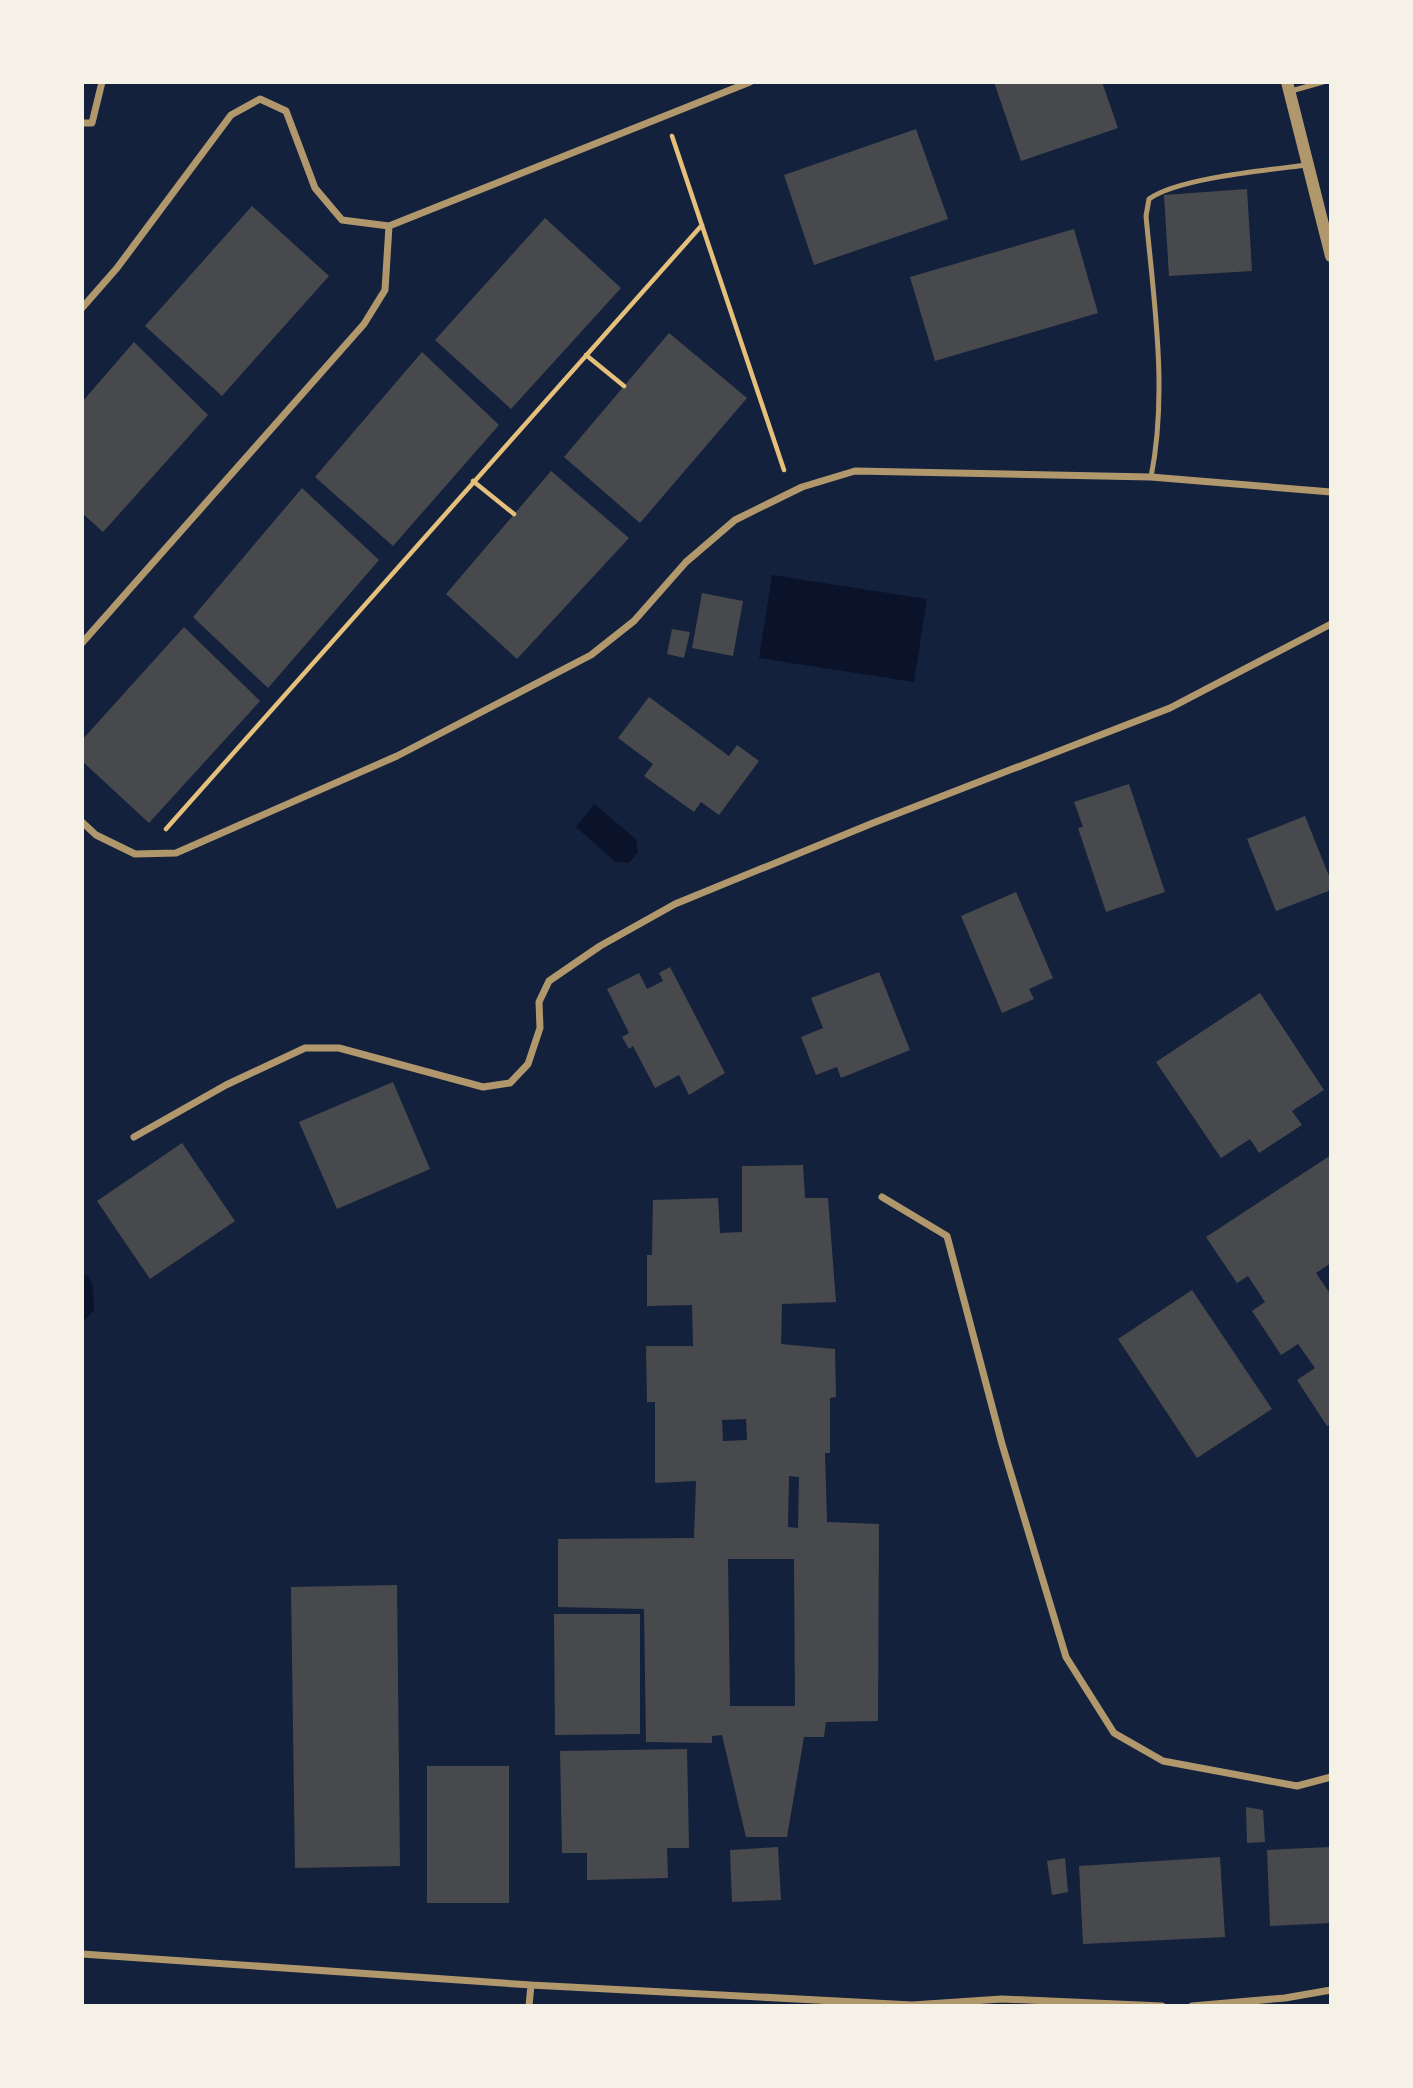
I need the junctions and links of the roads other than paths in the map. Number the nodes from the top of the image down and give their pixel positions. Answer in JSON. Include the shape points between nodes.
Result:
{"nodes":[{"id":1,"x":102,"y":82,"type":"edge"},
{"id":2,"x":750,"y":82,"type":"edge"},
{"id":3,"x":1323,"y":82,"type":"edge"},
{"id":4,"x":1289,"y":87,"type":"edge"},
{"id":5,"x":82,"y":123,"type":"edge"},
{"id":6,"x":1310,"y":164,"type":"junction"},
{"id":7,"x":389,"y":226,"type":"junction"},
{"id":8,"x":1331,"y":256,"type":"edge"},
{"id":9,"x":82,"y":308,"type":"edge"},
{"id":10,"x":1151,"y":477,"type":"junction"},
{"id":11,"x":1331,"y":492,"type":"edge"},
{"id":12,"x":1331,"y":624,"type":"edge"},
{"id":13,"x":82,"y":643,"type":"edge"},
{"id":14,"x":82,"y":822,"type":"edge"},
{"id":15,"x":134,"y":1137,"type":"dead end"},
{"id":16,"x":882,"y":1197,"type":"dead end"},
{"id":17,"x":1331,"y":1777,"type":"edge"},
{"id":18,"x":82,"y":1954,"type":"edge"},
{"id":19,"x":531,"y":1985,"type":"junction"},
{"id":20,"x":1331,"y":1990,"type":"edge"},
{"id":21,"x":943,"y":2005,"type":"edge"},
{"id":22,"x":529,"y":2006,"type":"edge"},
{"id":23,"x":1162,"y":2006,"type":"edge"},
{"id":24,"x":1192,"y":2006,"type":"edge"}],
"edges":[{"from":1,"to":5,"type":"street","via":[[92,123]]},
{"from":2,"to":7,"type":"street"},
{"from":3,"to":4,"type":"lane"},
{"from":4,"to":6,"type":"street"},
{"from":6,"to":8,"type":"street"},
{"from":6,"to":10,"type":"lane","via":[[1182,187],[1149,199],[1146,216],[1158,345],[1156,449]]},
{"from":7,"to":9,"type":"street","via":[[342,220],[315,188],[286,111],[260,99],[231,115]]},
{"from":7,"to":13,"type":"street","via":[[385,290],[364,324]]},
{"from":10,"to":11,"type":"street"},
{"from":10,"to":14,"type":"street","via":[[855,471],[791,492],[735,520],[686,562],[634,621],[591,655],[397,756],[176,853],[135,854],[96,835]]},
{"from":12,"to":15,"type":"street","via":[[1170,708],[676,904],[600,946],[549,981],[540,1002],[540,1028],[528,1064],[510,1083],[483,1087],[339,1048],[305,1048],[226,1085]]},
{"from":16,"to":17,"type":"street","via":[[947,1236],[1002,1444],[1066,1657],[1114,1732],[1163,1762],[1297,1786]]},
{"from":18,"to":19,"type":"street"},
{"from":19,"to":21,"type":"street"},
{"from":19,"to":22,"type":"street"},
{"from":20,"to":24,"type":"street"},
{"from":21,"to":23,"type":"street","via":[[1002,1999]]}]}
